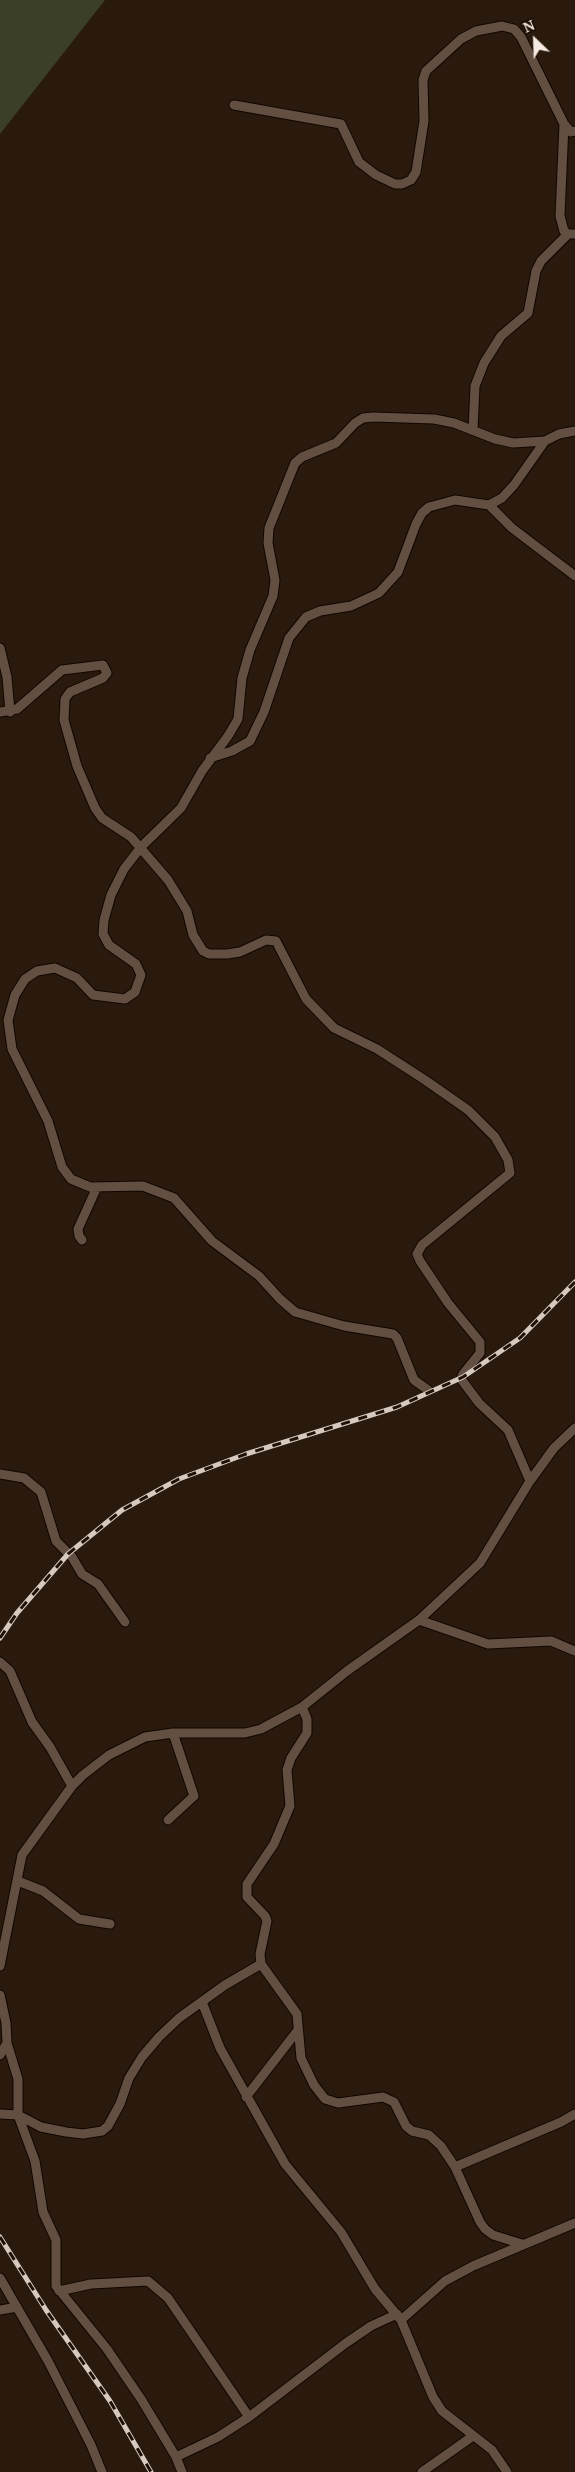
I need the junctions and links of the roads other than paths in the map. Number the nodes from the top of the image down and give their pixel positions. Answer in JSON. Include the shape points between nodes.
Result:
{"nodes":[{"id":1,"x":234,"y":105,"type":"dead end"},
{"id":2,"x":564,"y":124,"type":"junction"},
{"id":3,"x":575,"y":131,"type":"edge"},
{"id":4,"x":572,"y":234,"type":"edge"},
{"id":5,"x":473,"y":430,"type":"junction"},
{"id":6,"x":575,"y":430,"type":"edge"},
{"id":7,"x":545,"y":441,"type":"junction"},
{"id":8,"x":489,"y":504,"type":"junction"},
{"id":9,"x":575,"y":576,"type":"edge"},
{"id":10,"x":0,"y":648,"type":"edge"},
{"id":11,"x":0,"y":712,"type":"edge"},
{"id":12,"x":10,"y":712,"type":"junction"},
{"id":13,"x":210,"y":758,"type":"junction"},
{"id":14,"x":141,"y":847,"type":"junction"},
{"id":15,"x":97,"y":1187,"type":"junction"},
{"id":16,"x":82,"y":1240,"type":"dead end"},
{"id":17,"x":428,"y":1390,"type":"dead end"},
{"id":18,"x":575,"y":1428,"type":"edge"},
{"id":19,"x":0,"y":1474,"type":"edge"},
{"id":20,"x":530,"y":1481,"type":"junction"},
{"id":21,"x":419,"y":1620,"type":"junction"},
{"id":22,"x":125,"y":1622,"type":"dead end"},
{"id":23,"x":575,"y":1651,"type":"edge"},
{"id":24,"x":0,"y":1662,"type":"edge"},
{"id":25,"x":302,"y":1707,"type":"junction"},
{"id":26,"x":173,"y":1733,"type":"junction"},
{"id":27,"x":72,"y":1786,"type":"junction"},
{"id":28,"x":168,"y":1820,"type":"dead end"},
{"id":29,"x":18,"y":1881,"type":"junction"},
{"id":30,"x":110,"y":1924,"type":"dead end"},
{"id":31,"x":261,"y":1964,"type":"junction"},
{"id":32,"x":0,"y":1966,"type":"edge"},
{"id":33,"x":0,"y":1995,"type":"edge"},
{"id":34,"x":202,"y":2002,"type":"junction"},
{"id":35,"x":298,"y":2030,"type":"junction"},
{"id":36,"x":7,"y":2043,"type":"junction"},
{"id":37,"x":0,"y":2055,"type":"edge"},
{"id":38,"x":246,"y":2097,"type":"junction"},
{"id":39,"x":0,"y":2114,"type":"edge"},
{"id":40,"x":575,"y":2114,"type":"edge"},
{"id":41,"x":18,"y":2115,"type":"junction"},
{"id":42,"x":455,"y":2166,"type":"junction"},
{"id":43,"x":575,"y":2222,"type":"edge"},
{"id":44,"x":522,"y":2244,"type":"junction"},
{"id":45,"x":0,"y":2278,"type":"edge"},
{"id":46,"x":58,"y":2290,"type":"junction"},
{"id":47,"x":17,"y":2307,"type":"junction"},
{"id":48,"x":0,"y":2310,"type":"edge"},
{"id":49,"x":399,"y":2317,"type":"junction"},
{"id":50,"x":249,"y":2417,"type":"junction"},
{"id":51,"x":473,"y":2436,"type":"junction"},
{"id":52,"x":176,"y":2457,"type":"junction"},
{"id":53,"x":102,"y":2472,"type":"edge"},
{"id":54,"x":182,"y":2472,"type":"edge"},
{"id":55,"x":422,"y":2472,"type":"edge"},
{"id":56,"x":507,"y":2472,"type":"edge"}],
"edges":[{"from":1,"to":2,"type":"street","via":[[341,124],[359,162],[376,175],[402,184],[411,180],[416,172],[424,121],[423,80],[426,71],[461,39],[476,31],[502,26],[514,29],[522,38]]},
{"from":2,"to":3,"type":"street","via":[[571,132]]},
{"from":2,"to":4,"type":"street","via":[[560,216]]},
{"from":4,"to":5,"type":"street","via":[[541,261],[528,313],[501,336],[484,363],[475,386]]},
{"from":5,"to":7,"type":"street","via":[[513,443]]},
{"from":5,"to":13,"type":"street","via":[[434,419],[363,418],[336,443],[295,463],[269,528],[268,543],[276,580],[242,678],[238,719]]},
{"from":6,"to":7,"type":"street"},
{"from":7,"to":8,"type":"street","via":[[514,486],[502,498]]},
{"from":8,"to":9,"type":"street","via":[[512,528]]},
{"from":8,"to":13,"type":"street","via":[[455,500],[430,506],[419,518],[398,572],[388,585],[351,606],[320,611],[306,617],[289,638],[264,712],[250,741]]},
{"from":10,"to":12,"type":"street"},
{"from":11,"to":12,"type":"street"},
{"from":12,"to":14,"type":"street","via":[[30,700],[62,670],[103,665],[107,673],[103,678],[68,696],[64,720],[77,766],[96,808],[110,825]]},
{"from":13,"to":14,"type":"street","via":[[181,808]]},
{"from":14,"to":15,"type":"street","via":[[124,869],[111,895],[103,934],[109,945],[136,964],[141,975],[135,992],[125,999],[92,995],[77,978],[55,968],[37,971],[25,979],[15,995],[8,1020],[12,1049],[48,1121],[62,1167],[71,1179]]},
{"from":14,"to":20,"type":"street","via":[[187,911],[193,934],[203,951],[227,954],[240,952],[266,940],[276,941],[306,999],[334,1028],[377,1049],[425,1080],[483,1122],[494,1137],[508,1160],[510,1173],[422,1245],[417,1254],[448,1303],[480,1342],[480,1353],[461,1379],[479,1403],[508,1430]]},
{"from":15,"to":16,"type":"street","via":[[78,1229]]},
{"from":15,"to":17,"type":"street","via":[[143,1186],[174,1198],[212,1241],[259,1276],[295,1312],[313,1319],[392,1334],[397,1338],[414,1380]]},
{"from":18,"to":20,"type":"street","via":[[554,1448]]},
{"from":19,"to":22,"type":"street","via":[[24,1478],[41,1492],[56,1541],[72,1557],[82,1574],[98,1584]]},
{"from":20,"to":21,"type":"street","via":[[480,1563]]},
{"from":21,"to":23,"type":"street","via":[[488,1644],[551,1641]]},
{"from":21,"to":25,"type":"street","via":[[347,1670]]},
{"from":24,"to":27,"type":"street","via":[[10,1671],[29,1715]]},
{"from":25,"to":26,"type":"street","via":[[261,1729]]},
{"from":25,"to":31,"type":"street","via":[[307,1719],[307,1733],[287,1770],[290,1806],[274,1844],[247,1884],[246,1897],[267,1921]]},
{"from":26,"to":27,"type":"street","via":[[124,1746],[95,1765]]},
{"from":26,"to":28,"type":"street","via":[[194,1796]]},
{"from":27,"to":29,"type":"street","via":[[28,1845],[18,1868]]},
{"from":29,"to":30,"type":"street","via":[[43,1891],[79,1919]]},
{"from":29,"to":32,"type":"street"},
{"from":31,"to":34,"type":"street"},
{"from":31,"to":35,"type":"street","via":[[292,2004],[297,2014]]},
{"from":33,"to":36,"type":"street"},
{"from":34,"to":38,"type":"street","via":[[220,2048]]},
{"from":34,"to":41,"type":"street","via":[[179,2018],[142,2057],[120,2104],[102,2131],[66,2132],[41,2127]]},
{"from":35,"to":38,"type":"street"},
{"from":35,"to":42,"type":"street","via":[[304,2066],[326,2099],[338,2103],[388,2098],[398,2108],[406,2126],[435,2139]]},
{"from":36,"to":37,"type":"street"},
{"from":36,"to":41,"type":"street","via":[[18,2079]]},
{"from":38,"to":49,"type":"street","via":[[285,2164],[341,2232],[376,2289]]},
{"from":39,"to":41,"type":"street"},
{"from":40,"to":42,"type":"street"},
{"from":41,"to":46,"type":"street","via":[[35,2161],[43,2212],[56,2240],[55,2280]]},
{"from":42,"to":44,"type":"street","via":[[485,2229],[493,2235]]},
{"from":43,"to":44,"type":"street"},
{"from":44,"to":49,"type":"street","via":[[445,2281]]},
{"from":45,"to":47,"type":"street"},
{"from":46,"to":50,"type":"street","via":[[91,2284],[148,2281],[168,2298]]},
{"from":46,"to":52,"type":"street","via":[[116,2362]]},
{"from":47,"to":48,"type":"street"},
{"from":47,"to":53,"type":"street","via":[[91,2445]]},
{"from":49,"to":50,"type":"street","via":[[370,2326]]},
{"from":49,"to":51,"type":"street","via":[[438,2404]]},
{"from":50,"to":52,"type":"street","via":[[218,2437]]},
{"from":51,"to":55,"type":"street"},
{"from":51,"to":56,"type":"street","via":[[492,2450]]},
{"from":52,"to":54,"type":"street"}]}
